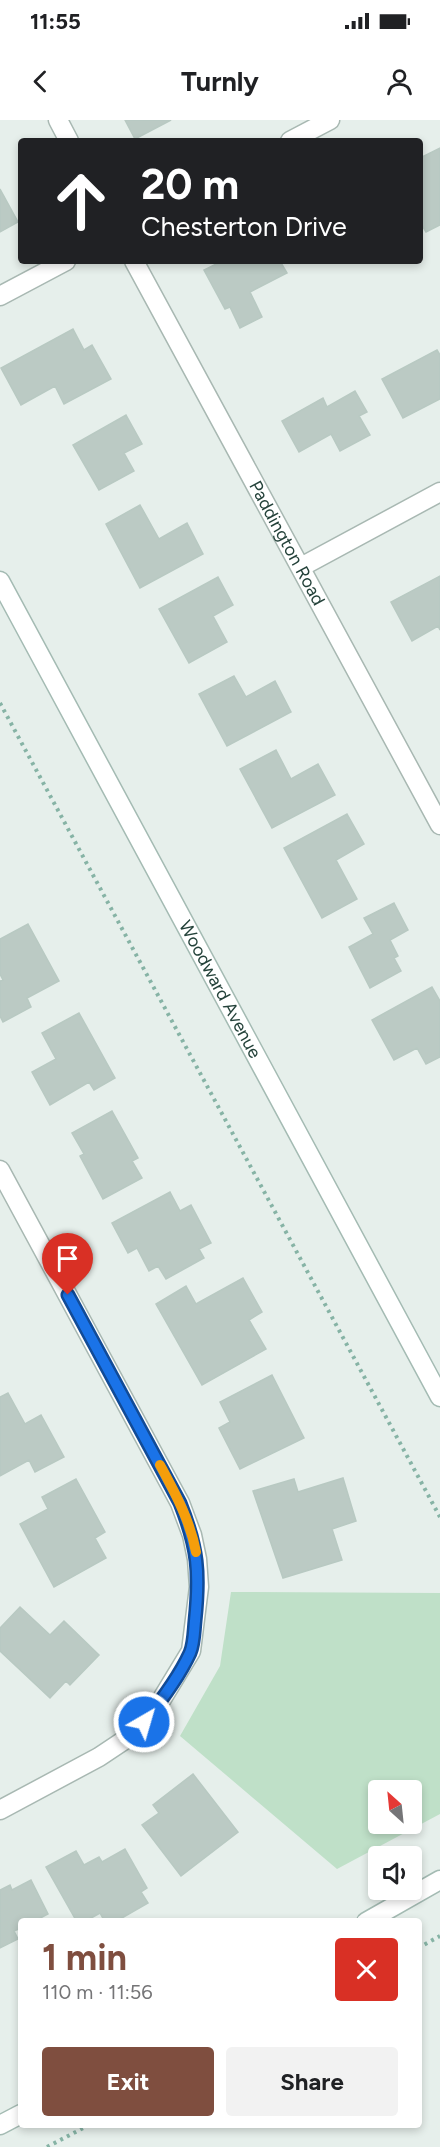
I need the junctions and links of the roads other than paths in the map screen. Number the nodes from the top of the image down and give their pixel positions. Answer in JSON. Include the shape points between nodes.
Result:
{"nodes":[{"id":1,"x":58,"y":120,"type":"edge"},
{"id":2,"x":330,"y":120,"type":"edge"},
{"id":3,"x":67,"y":138,"type":"edge"},
{"id":4,"x":296,"y":138,"type":"edge"},
{"id":5,"x":60,"y":264,"type":"edge"},
{"id":6,"x":136,"y":264,"type":"edge"},
{"id":7,"x":0,"y":296,"type":"edge"},
{"id":8,"x":440,"y":492,"type":"edge"},
{"id":9,"x":301,"y":567,"type":"junction"},
{"id":10,"x":0,"y":581,"type":"edge"},
{"id":11,"x":440,"y":825,"type":"edge"},
{"id":12,"x":0,"y":1170,"type":"edge"},
{"id":13,"x":440,"y":1397,"type":"edge"},
{"id":14,"x":0,"y":1809,"type":"edge"},
{"id":15,"x":440,"y":1880,"type":"edge"},
{"id":16,"x":373,"y":1918,"type":"edge"},
{"id":17,"x":18,"y":2116,"type":"edge"},
{"id":18,"x":0,"y":2125,"type":"edge"}],
"edges":[{"from":1,"to":3,"type":"street"},
{"from":2,"to":4,"type":"street"},
{"from":5,"to":7,"type":"street"},
{"from":6,"to":9,"type":"street","name":"Paddington Road"},
{"from":8,"to":9,"type":"street"},
{"from":9,"to":11,"type":"street","name":"Paddington Road"},
{"from":10,"to":13,"type":"street","name":"Woodward Avenue"},
{"from":12,"to":14,"type":"street","via":[[180,1503],[192,1535],[199,1587],[191,1651],[144,1722],[99,1756]]},
{"from":15,"to":16,"type":"street"},
{"from":17,"to":18,"type":"street"}]}
